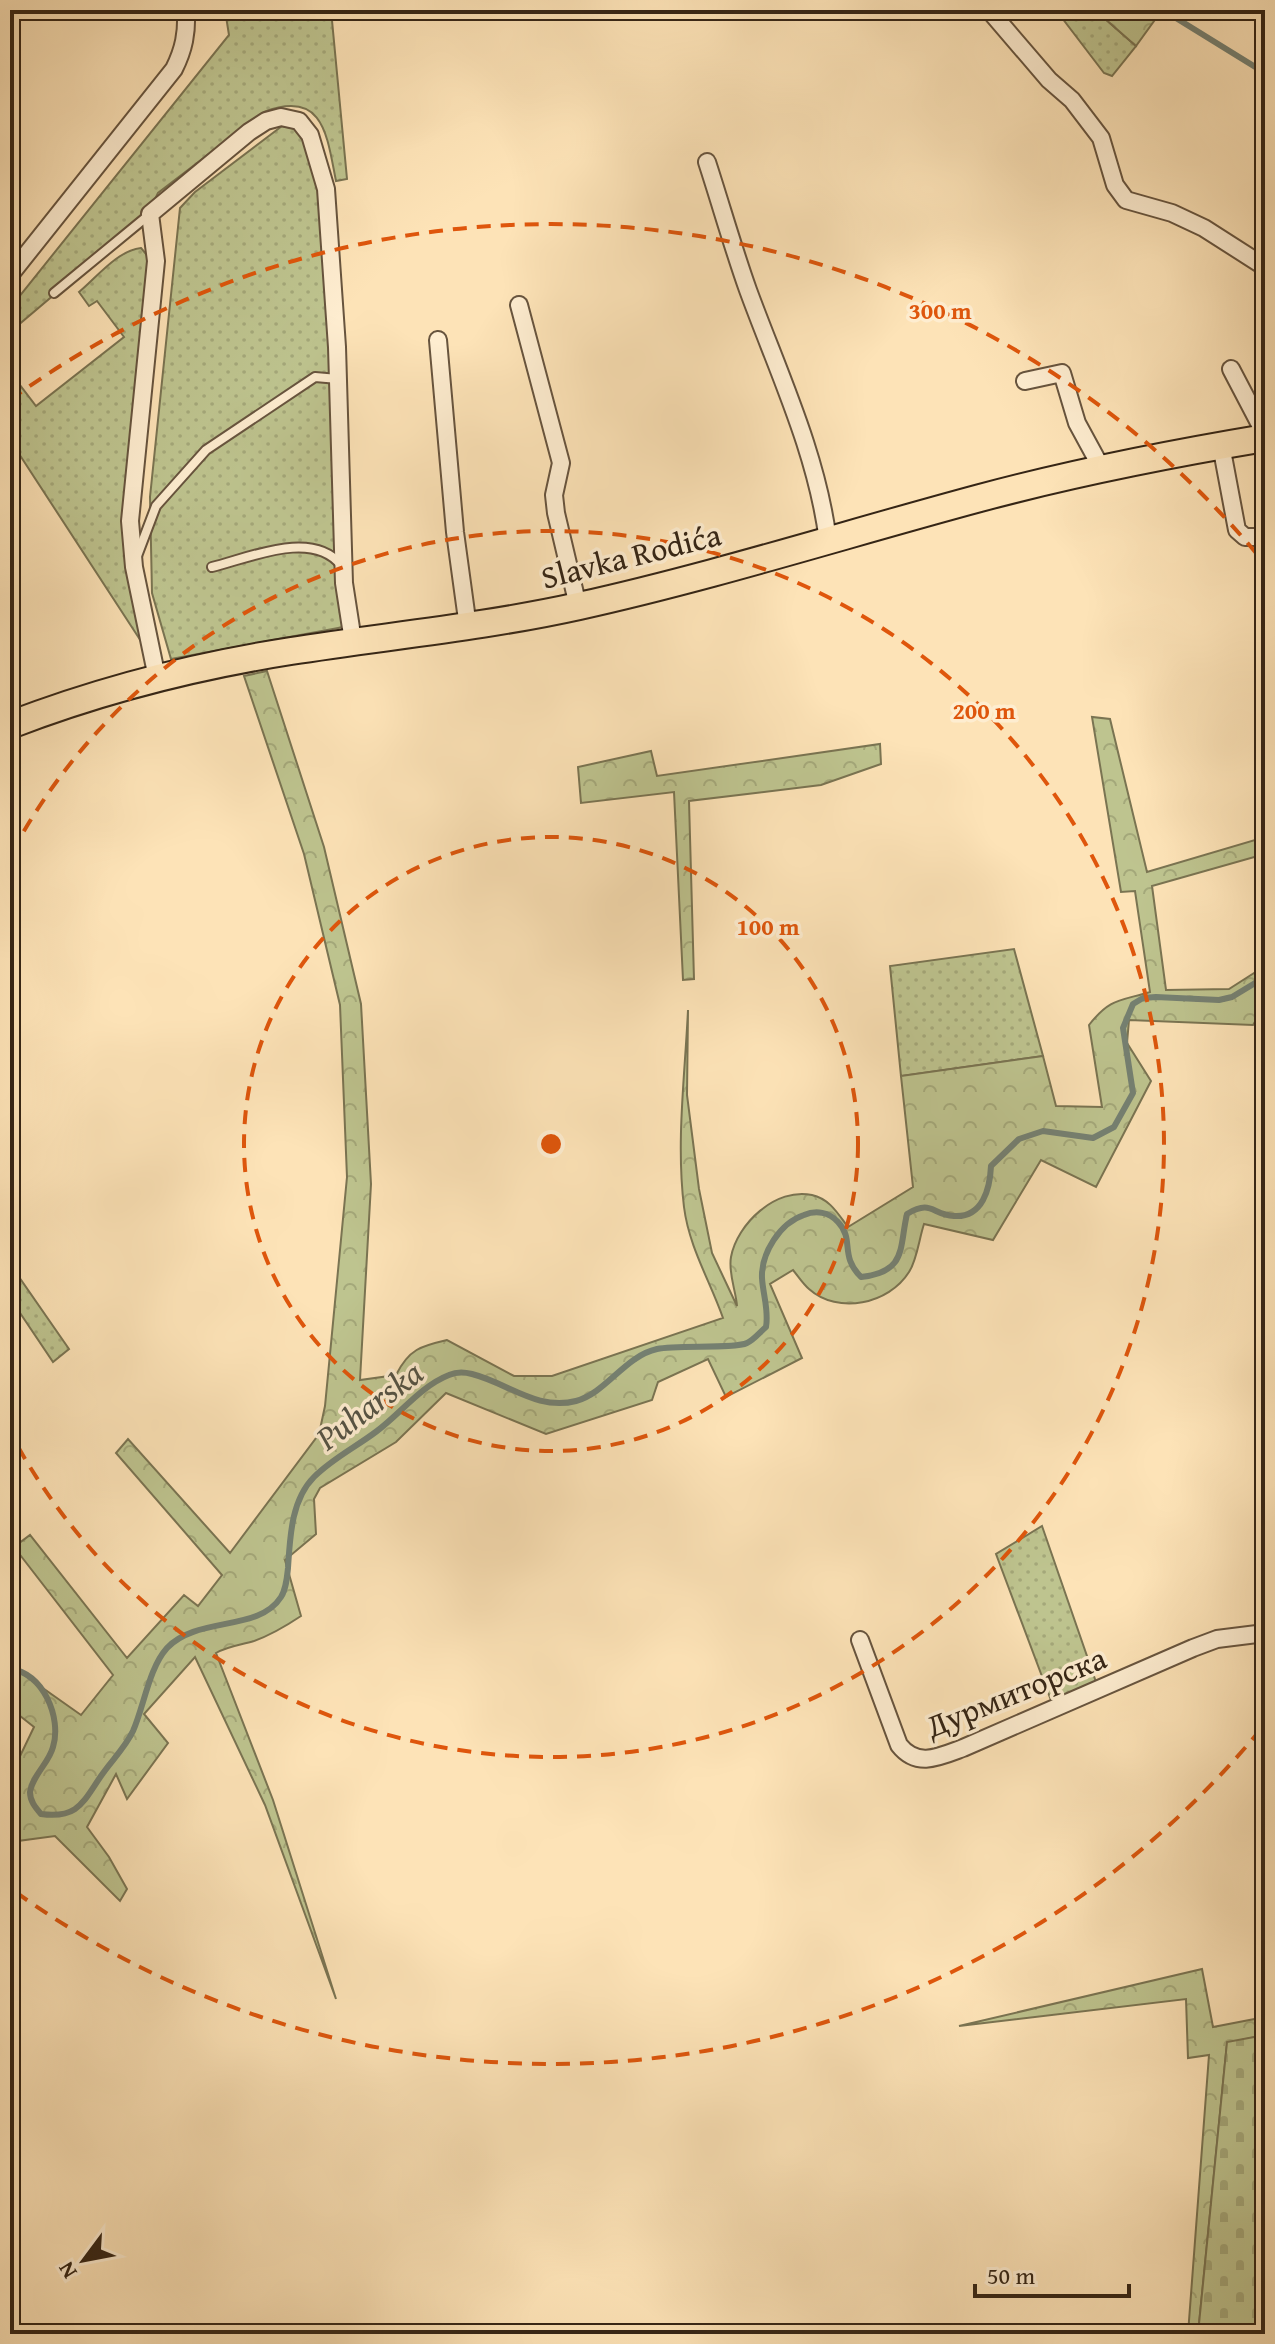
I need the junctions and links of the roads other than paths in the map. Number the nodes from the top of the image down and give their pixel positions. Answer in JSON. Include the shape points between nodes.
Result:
{"nodes":[{"id":1,"x":186,"y":10,"type":"edge"},
{"id":2,"x":989,"y":10,"type":"edge"},
{"id":3,"x":707,"y":162,"type":"dead end"},
{"id":4,"x":150,"y":214,"type":"junction"},
{"id":5,"x":1265,"y":267,"type":"edge"},
{"id":6,"x":10,"y":275,"type":"edge"},
{"id":7,"x":54,"y":293,"type":"dead end"},
{"id":8,"x":519,"y":305,"type":"dead end"},
{"id":9,"x":438,"y":340,"type":"dead end"},
{"id":10,"x":1231,"y":369,"type":"dead end"},
{"id":11,"x":339,"y":379,"type":"junction"},
{"id":12,"x":1025,"y":381,"type":"dead end"},
{"id":13,"x":1265,"y":436,"type":"edge"},
{"id":14,"x":1221,"y":445,"type":"junction"},
{"id":15,"x":1102,"y":469,"type":"junction"},
{"id":16,"x":1265,"y":537,"type":"edge"},
{"id":17,"x":828,"y":541,"type":"junction"},
{"id":18,"x":134,"y":567,"type":"junction"},
{"id":19,"x":212,"y":567,"type":"dead end"},
{"id":20,"x":344,"y":569,"type":"junction"},
{"id":21,"x":578,"y":606,"type":"junction"},
{"id":22,"x":468,"y":627,"type":"junction"},
{"id":23,"x":353,"y":641,"type":"junction"},
{"id":24,"x":157,"y":678,"type":"junction"},
{"id":25,"x":10,"y":725,"type":"edge"},
{"id":26,"x":1265,"y":1633,"type":"edge"},
{"id":27,"x":860,"y":1640,"type":"dead end"}],
"edges":[{"from":1,"to":6,"type":"street","via":[[187,34],[174,69]]},
{"from":2,"to":5,"type":"street","via":[[1101,138],[1115,185],[1126,200],[1204,228]]},
{"from":3,"to":17,"type":"street","via":[[799,422]]},
{"from":4,"to":7,"type":"lane"},
{"from":4,"to":11,"type":"street","via":[[266,121],[299,121],[310,135],[326,189]]},
{"from":4,"to":18,"type":"street","via":[[156,261],[130,521]]},
{"from":8,"to":21,"type":"street","via":[[561,463],[556,513]]},
{"from":9,"to":22,"type":"street"},
{"from":10,"to":13,"type":"street"},
{"from":11,"to":18,"type":"lane","via":[[315,377],[206,450],[156,506]]},
{"from":11,"to":20,"type":"street"},
{"from":12,"to":15,"type":"street","via":[[1062,373],[1077,423]]},
{"from":13,"to":14,"type":"main road","name":"Slavka Rodića"},
{"from":14,"to":15,"type":"main road","name":"Slavka Rodića"},
{"from":14,"to":16,"type":"street","via":[[1237,530],[1245,537]]},
{"from":15,"to":17,"type":"main road","name":"Slavka Rodića"},
{"from":17,"to":21,"type":"main road","name":"Slavka Rodića"},
{"from":18,"to":24,"type":"street"},
{"from":19,"to":20,"type":"lane","via":[[296,546],[329,553]]},
{"from":20,"to":23,"type":"street"},
{"from":21,"to":22,"type":"main road","name":"Slavka Rodića"},
{"from":22,"to":23,"type":"main road","name":"Slavka Rodića"},
{"from":23,"to":24,"type":"main road","name":"Slavka Rodića"},
{"from":24,"to":25,"type":"main road","name":"Slavka Rodića"},
{"from":26,"to":27,"type":"street","name":"Дурмиторска","via":[[1217,1639],[926,1760],[906,1755],[899,1745]]}]}
